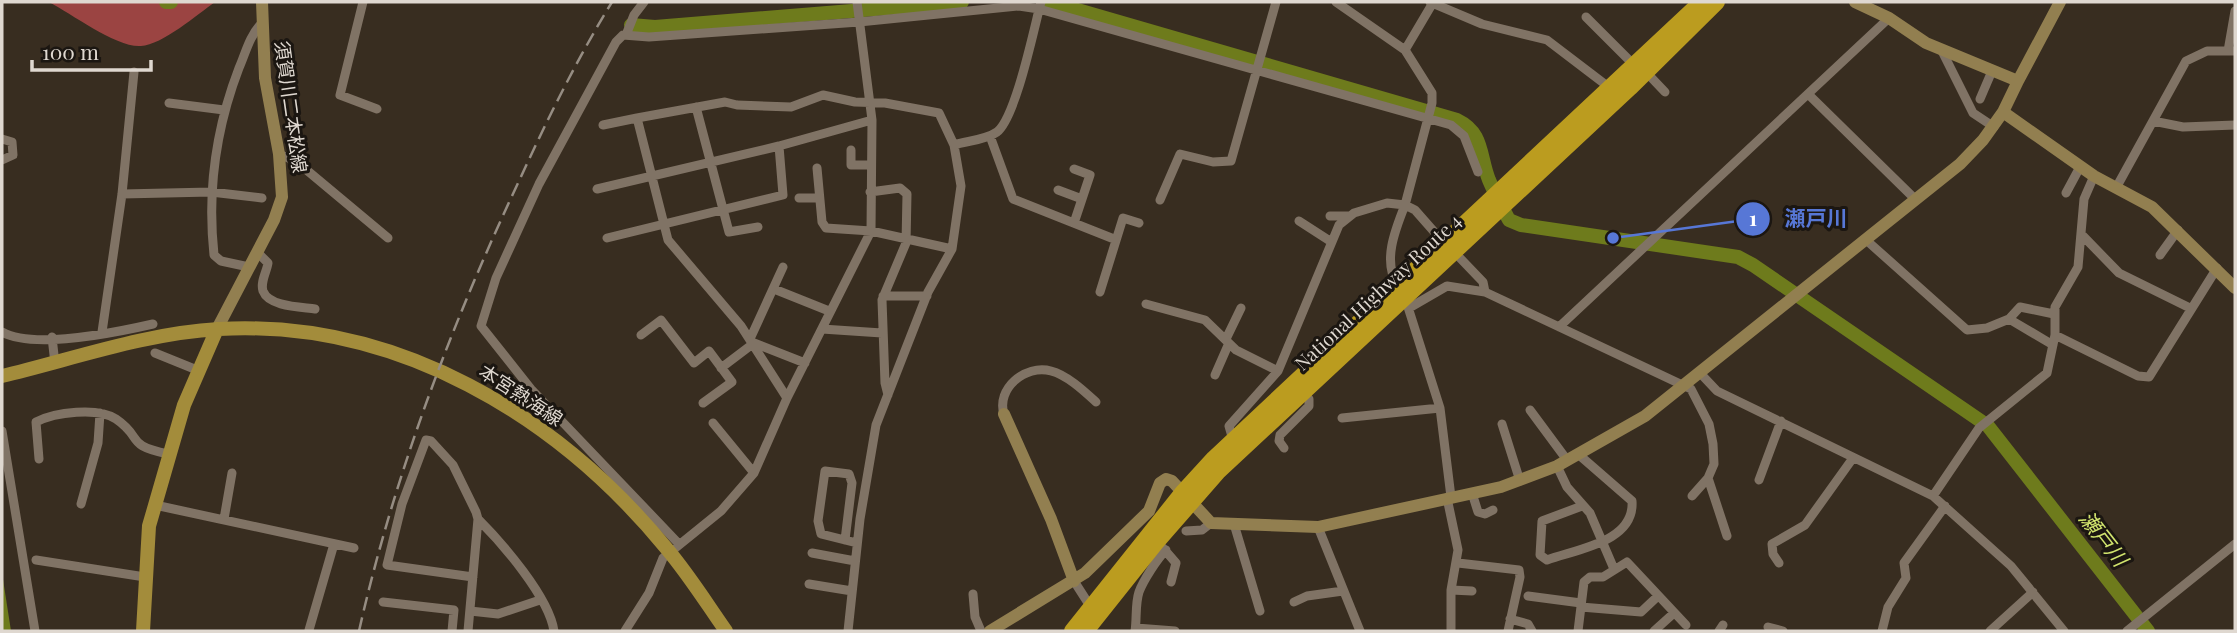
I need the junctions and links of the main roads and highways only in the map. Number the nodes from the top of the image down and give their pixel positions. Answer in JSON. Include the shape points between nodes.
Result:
{"nodes":[{"id":1,"x":1701,"y":2,"type":"edge"},
{"id":2,"x":1717,"y":2,"type":"edge"},
{"id":3,"x":1640,"y":69,"type":"junction"},
{"id":4,"x":1512,"y":187,"type":"junction"},
{"id":5,"x":1403,"y":297,"type":"junction"},
{"id":6,"x":217,"y":329,"type":"junction"},
{"id":7,"x":2,"y":376,"type":"edge"},
{"id":8,"x":1186,"y":497,"type":"junction"},
{"id":9,"x":143,"y":631,"type":"edge"},
{"id":10,"x":726,"y":631,"type":"edge"},
{"id":11,"x":1072,"y":631,"type":"edge"},
{"id":12,"x":1086,"y":631,"type":"edge"}],
"edges":[{"from":1,"to":3,"type":"highway","name":"National Highway Route 4"},
{"from":2,"to":3,"type":"highway","name":"National Highway Route 4"},
{"from":3,"to":4,"type":"highway","name":"National Highway Route 4"},
{"from":3,"to":4,"type":"highway","name":"National Highway Route 4","via":[[1610,88]]},
{"from":4,"to":5,"type":"highway","name":"National Highway Route 4"},
{"from":5,"to":8,"type":"highway","name":"National Highway Route 4"},
{"from":5,"to":8,"type":"highway","name":"National Highway Route 4","via":[[1233,440]]},
{"from":6,"to":7,"type":"main road","name":"本宮熱海線","via":[[141,341]]},
{"from":6,"to":9,"type":"main road","via":[[197,370],[155,505],[147,541]]},
{"from":6,"to":10,"type":"main road","name":"本宮熱海線","via":[[292,330],[366,344],[422,361],[474,386],[532,423],[589,468],[674,547]]},
{"from":8,"to":11,"type":"highway","name":"National Highway Route 4"},
{"from":8,"to":12,"type":"highway","name":"National Highway Route 4","via":[[1161,546]]}]}
